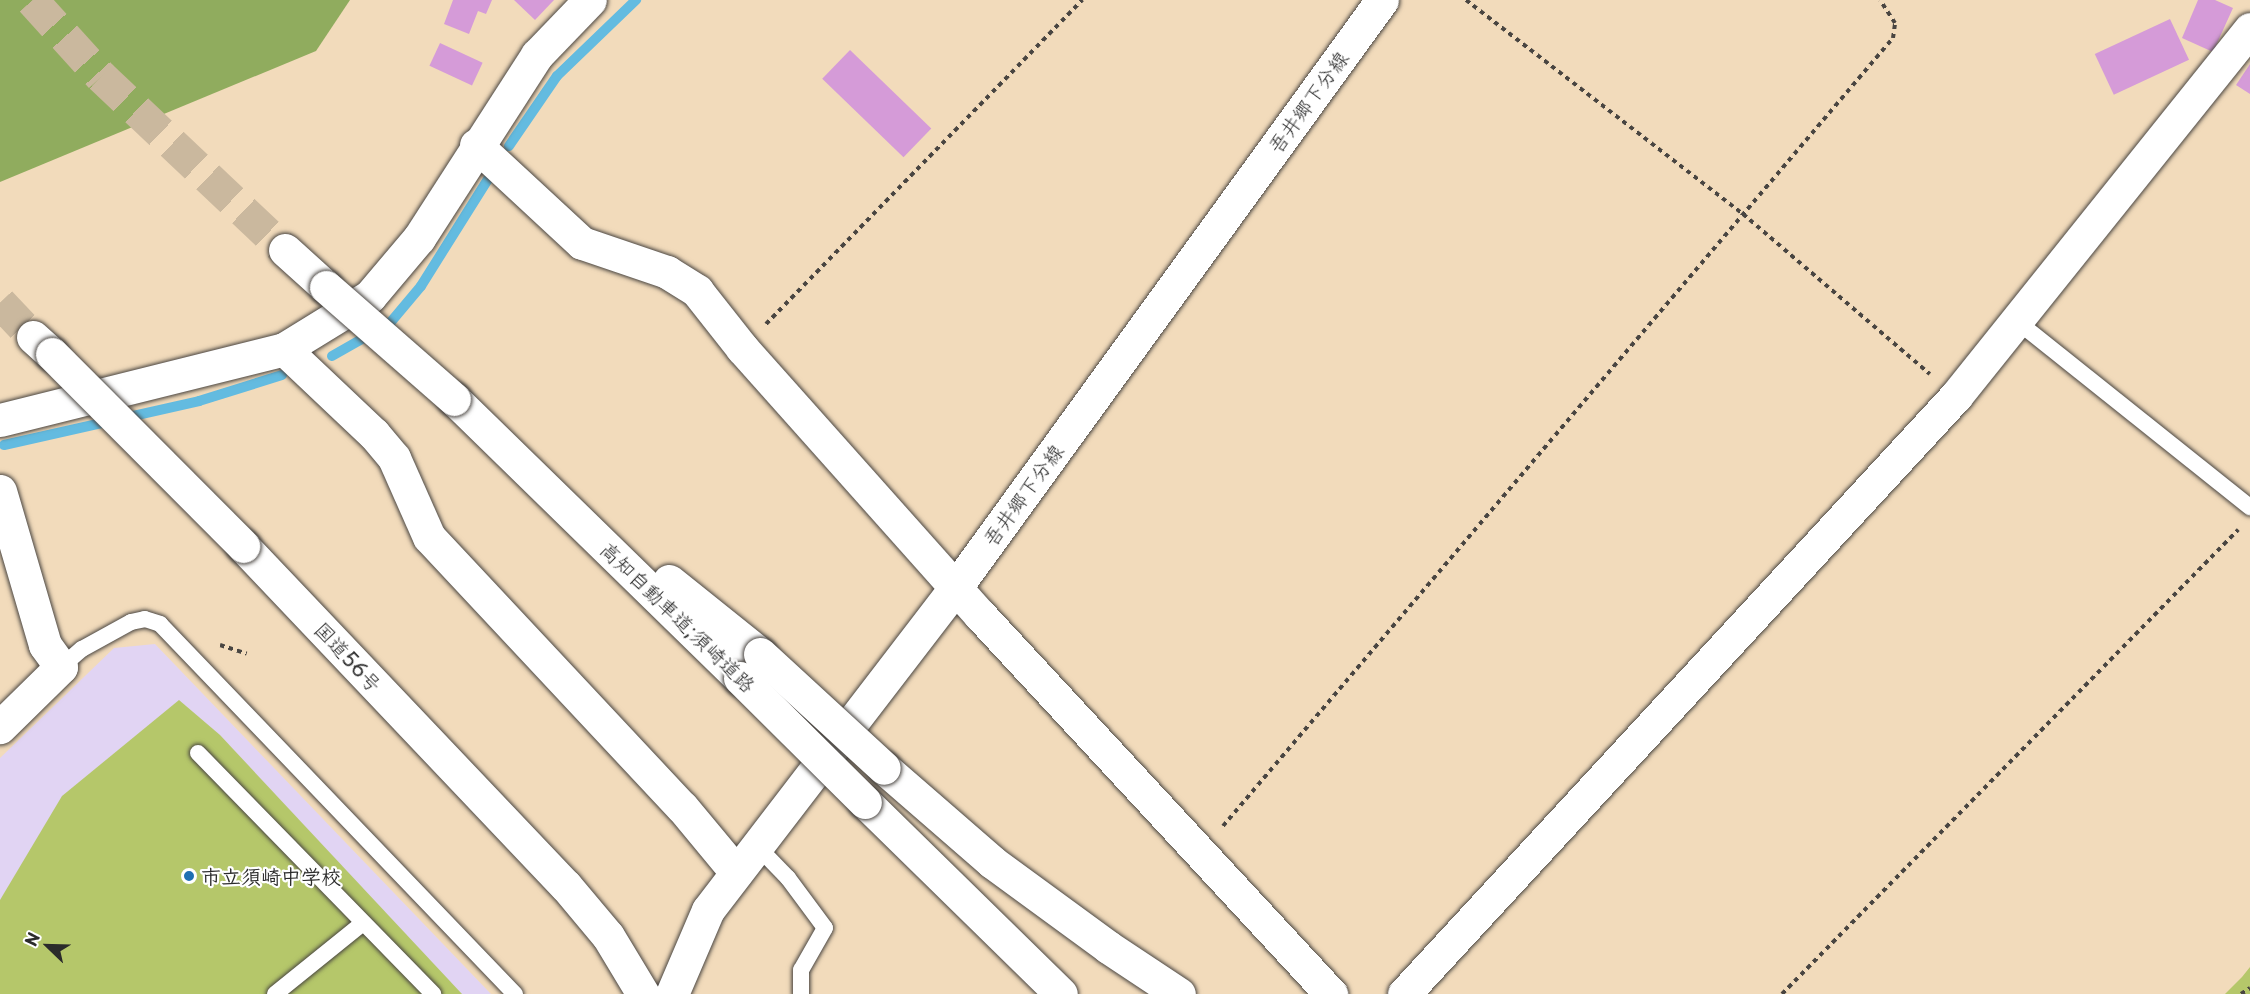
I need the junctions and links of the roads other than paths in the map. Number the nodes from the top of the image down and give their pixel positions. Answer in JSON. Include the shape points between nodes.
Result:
{"nodes":[{"id":1,"x":590,"y":0,"type":"edge"},
{"id":2,"x":1382,"y":0,"type":"edge"},
{"id":3,"x":2250,"y":29,"type":"edge"},
{"id":4,"x":476,"y":145,"type":"junction"},
{"id":5,"x":285,"y":250,"type":"tunnel mouth"},
{"id":6,"x":2018,"y":321,"type":"junction"},
{"id":7,"x":42,"y":345,"type":"tunnel mouth"},
{"id":8,"x":284,"y":349,"type":"junction"},
{"id":9,"x":0,"y":420,"type":"edge"},
{"id":10,"x":0,"y":491,"type":"edge"},
{"id":11,"x":2250,"y":507,"type":"edge"},
{"id":12,"x":956,"y":587,"type":"junction"},
{"id":13,"x":750,"y":666,"type":"junction"},
{"id":14,"x":61,"y":667,"type":"junction"},
{"id":15,"x":0,"y":726,"type":"edge"},
{"id":16,"x":198,"y":753,"type":"dead end"},
{"id":17,"x":758,"y":846,"type":"junction"},
{"id":18,"x":736,"y":872,"type":"junction"},
{"id":19,"x":363,"y":923,"type":"junction"},
{"id":20,"x":275,"y":994,"type":"edge"},
{"id":21,"x":433,"y":994,"type":"edge"},
{"id":22,"x":514,"y":994,"type":"edge"},
{"id":23,"x":643,"y":994,"type":"edge"},
{"id":24,"x":672,"y":994,"type":"edge"},
{"id":25,"x":801,"y":994,"type":"edge"},
{"id":26,"x":1061,"y":994,"type":"edge"},
{"id":27,"x":1179,"y":994,"type":"edge"},
{"id":28,"x":1331,"y":994,"type":"edge"},
{"id":29,"x":1404,"y":994,"type":"edge"}],
"edges":[{"from":1,"to":4,"type":"main road","via":[[537,55]]},
{"from":2,"to":12,"type":"main road","name":"吾井郷下分線"},
{"from":3,"to":6,"type":"main road"},
{"from":4,"to":8,"type":"main road","via":[[419,238],[370,296]]},
{"from":4,"to":12,"type":"main road","via":[[582,243],[667,272],[697,291],[742,348]]},
{"from":5,"to":13,"type":"main road","bridge":true},
{"from":6,"to":11,"type":"lane"},
{"from":6,"to":29,"type":"main road","via":[[1956,396]]},
{"from":7,"to":23,"type":"main road","name":"国道56号","bridge":true,"via":[[243,546],[566,886],[608,936]]},
{"from":8,"to":9,"type":"main road"},
{"from":8,"to":18,"type":"main road","via":[[394,458],[429,537],[682,807]]},
{"from":10,"to":14,"type":"main road","via":[[45,645]]},
{"from":12,"to":17,"type":"main road","name":"吾井郷下分線"},
{"from":12,"to":28,"type":"main road"},
{"from":13,"to":26,"type":"main road","name":"高知自動車道;須崎道路","bridge":true,"via":[[865,802]]},
{"from":13,"to":27,"type":"main road","bridge":true,"via":[[884,768],[992,862]]},
{"from":14,"to":15,"type":"main road"},
{"from":14,"to":22,"type":"lane","via":[[82,649],[131,622],[145,619],[160,624]]},
{"from":16,"to":19,"type":"lane"},
{"from":17,"to":18,"type":"main road","name":"吾井郷下分線"},
{"from":17,"to":25,"type":"lane","via":[[825,928],[801,969]]},
{"from":18,"to":24,"type":"main road","name":"吾井郷下分線","via":[[708,910]]},
{"from":19,"to":20,"type":"lane"},
{"from":19,"to":21,"type":"lane"}]}
